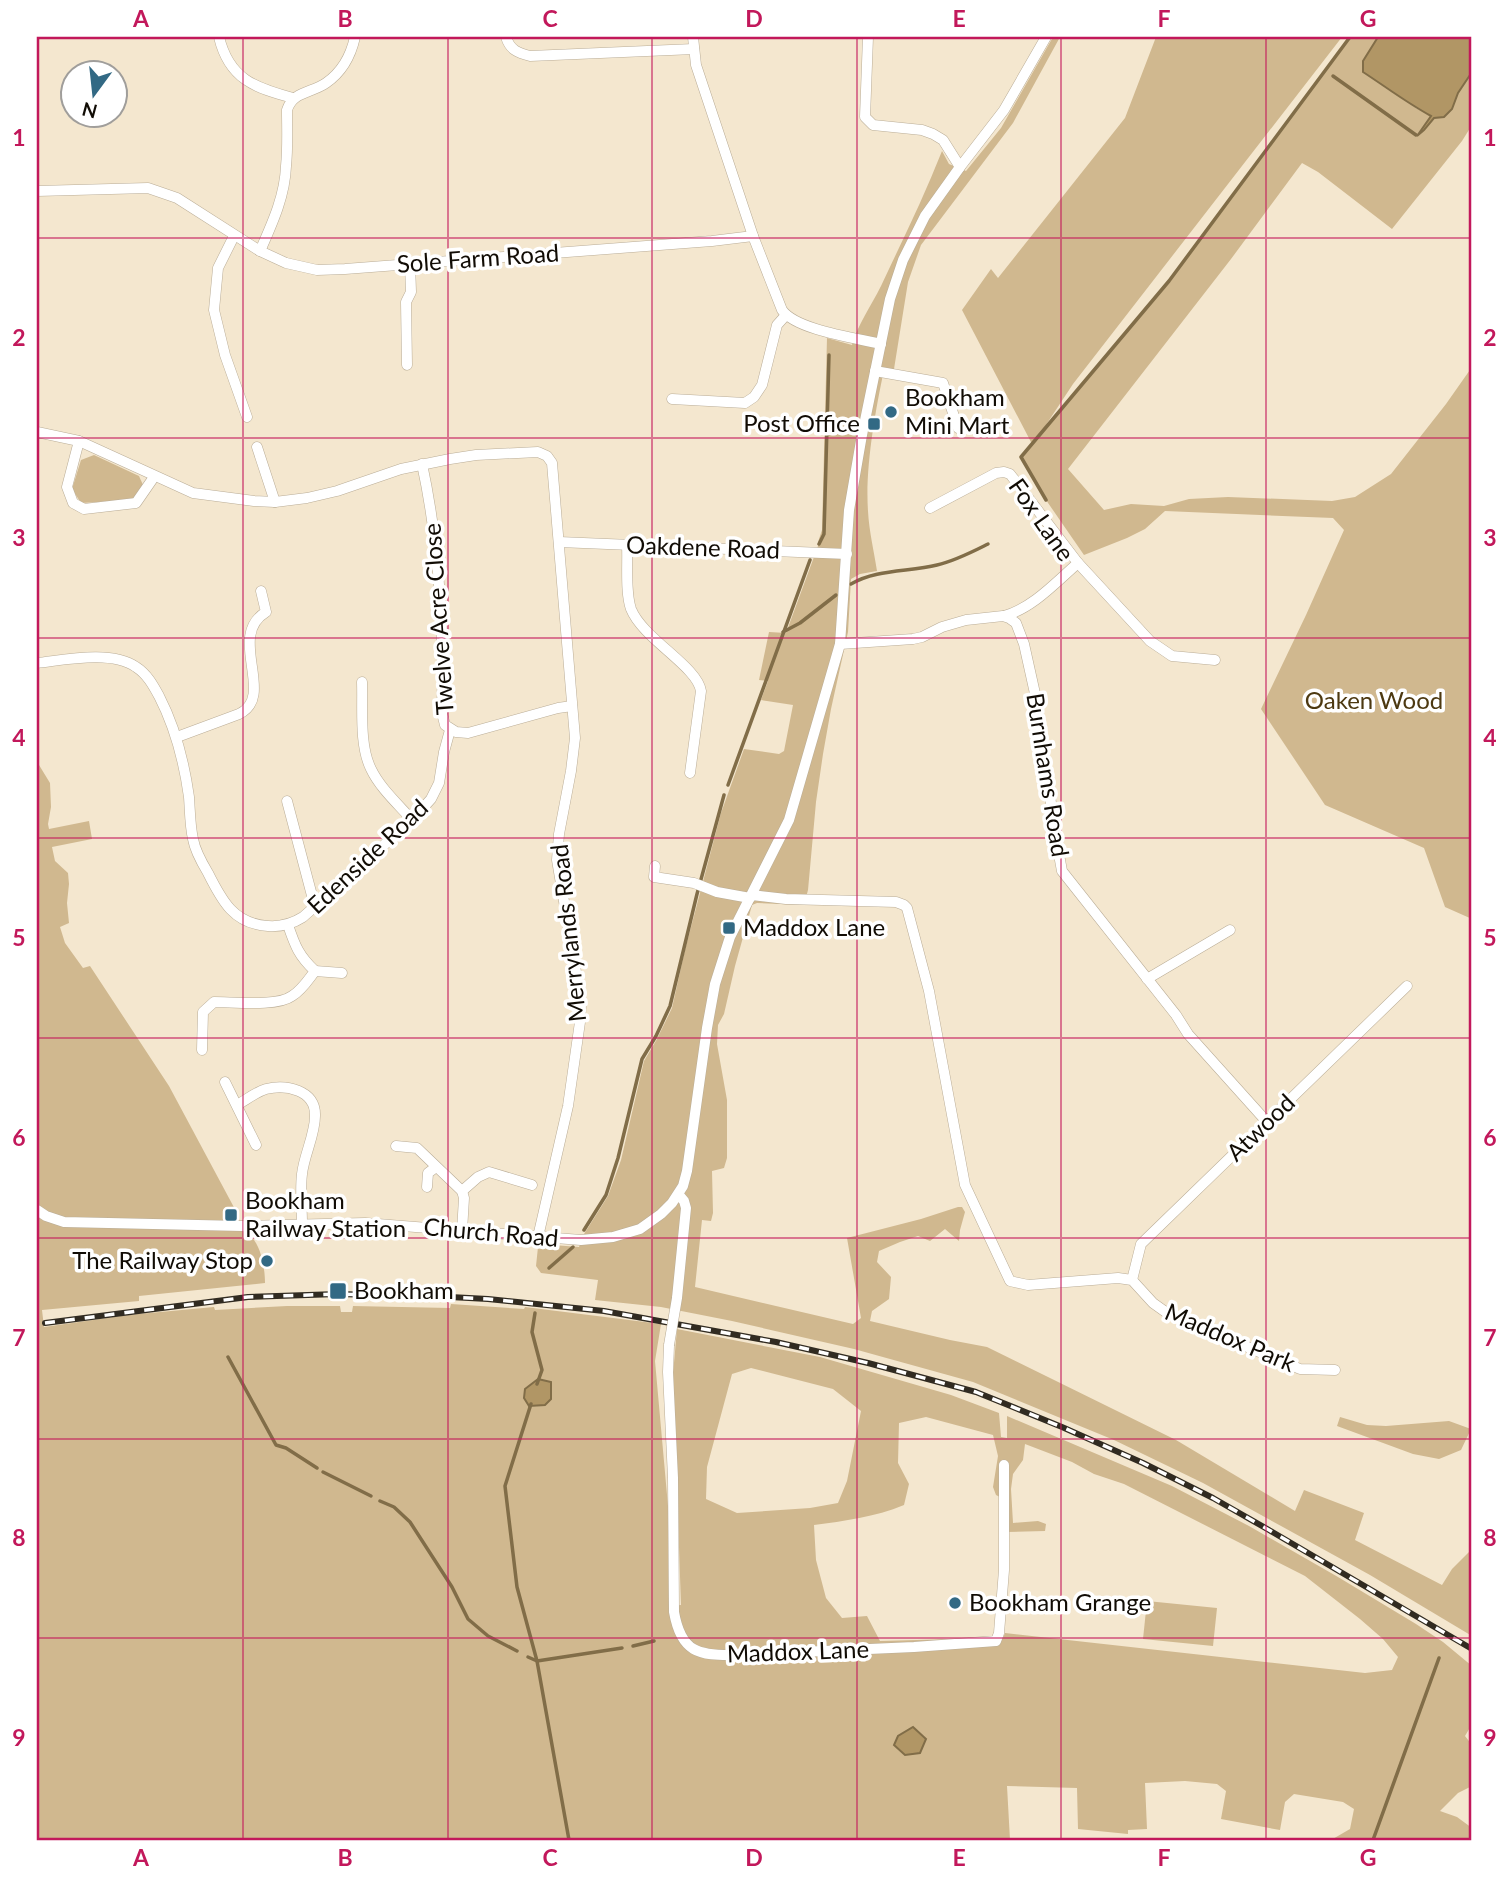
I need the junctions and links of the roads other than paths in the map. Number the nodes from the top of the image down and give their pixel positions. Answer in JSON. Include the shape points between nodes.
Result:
{"nodes":[{"id":1,"x":219,"y":37,"type":"edge"},
{"id":2,"x":355,"y":37,"type":"edge"},
{"id":3,"x":506,"y":37,"type":"edge"},
{"id":4,"x":693,"y":37,"type":"edge"},
{"id":5,"x":868,"y":37,"type":"edge"},
{"id":6,"x":1046,"y":37,"type":"edge"},
{"id":7,"x":694,"y":49,"type":"junction"},
{"id":8,"x":293,"y":98,"type":"junction"},
{"id":9,"x":960,"y":167,"type":"junction"},
{"id":10,"x":37,"y":191,"type":"edge"},
{"id":11,"x":234,"y":236,"type":"junction"},
{"id":12,"x":753,"y":236,"type":"junction"},
{"id":13,"x":260,"y":251,"type":"junction"},
{"id":14,"x":410,"y":264,"type":"junction"},
{"id":15,"x":786,"y":315,"type":"junction"},
{"id":16,"x":881,"y":344,"type":"junction"},
{"id":17,"x":407,"y":365,"type":"dead end"},
{"id":18,"x":875,"y":371,"type":"junction"},
{"id":19,"x":672,"y":399,"type":"dead end"},
{"id":20,"x":247,"y":417,"type":"dead end"},
{"id":21,"x":958,"y":428,"type":"dead end"},
{"id":22,"x":37,"y":432,"type":"edge"},
{"id":23,"x":79,"y":441,"type":"junction"},
{"id":24,"x":257,"y":447,"type":"dead end"},
{"id":25,"x":422,"y":464,"type":"junction"},
{"id":26,"x":154,"y":477,"type":"junction"},
{"id":27,"x":275,"y":502,"type":"junction"},
{"id":28,"x":930,"y":508,"type":"dead end"},
{"id":29,"x":559,"y":542,"type":"junction"},
{"id":30,"x":627,"y":544,"type":"junction"},
{"id":31,"x":847,"y":554,"type":"junction"},
{"id":32,"x":1078,"y":563,"type":"junction"},
{"id":33,"x":261,"y":591,"type":"dead end"},
{"id":34,"x":1003,"y":616,"type":"junction"},
{"id":35,"x":840,"y":644,"type":"junction"},
{"id":36,"x":1215,"y":660,"type":"dead end"},
{"id":37,"x":37,"y":663,"type":"edge"},
{"id":38,"x":362,"y":682,"type":"dead end"},
{"id":39,"x":572,"y":706,"type":"junction"},
{"id":40,"x":450,"y":730,"type":"junction"},
{"id":41,"x":177,"y":737,"type":"junction"},
{"id":42,"x":690,"y":773,"type":"dead end"},
{"id":43,"x":287,"y":801,"type":"dead end"},
{"id":44,"x":412,"y":820,"type":"junction"},
{"id":45,"x":655,"y":866,"type":"dead end"},
{"id":46,"x":751,"y":896,"type":"junction"},
{"id":47,"x":315,"y":907,"type":"junction"},
{"id":48,"x":288,"y":925,"type":"junction"},
{"id":49,"x":1230,"y":930,"type":"dead end"},
{"id":50,"x":315,"y":971,"type":"junction"},
{"id":51,"x":342,"y":973,"type":"dead end"},
{"id":52,"x":1147,"y":979,"type":"junction"},
{"id":53,"x":1408,"y":986,"type":"dead end"},
{"id":54,"x":202,"y":1050,"type":"dead end"},
{"id":55,"x":225,"y":1082,"type":"dead end"},
{"id":56,"x":237,"y":1105,"type":"junction"},
{"id":57,"x":1266,"y":1122,"type":"junction"},
{"id":58,"x":256,"y":1145,"type":"dead end"},
{"id":59,"x":396,"y":1146,"type":"dead end"},
{"id":60,"x":436,"y":1167,"type":"junction"},
{"id":61,"x":532,"y":1185,"type":"dead end"},
{"id":62,"x":427,"y":1187,"type":"dead end"},
{"id":63,"x":462,"y":1191,"type":"junction"},
{"id":64,"x":678,"y":1195,"type":"junction"},
{"id":65,"x":37,"y":1210,"type":"edge"},
{"id":66,"x":302,"y":1224,"type":"junction"},
{"id":67,"x":462,"y":1231,"type":"junction"},
{"id":68,"x":538,"y":1237,"type":"junction"},
{"id":69,"x":1132,"y":1280,"type":"junction"},
{"id":70,"x":1335,"y":1370,"type":"dead end"},
{"id":71,"x":1004,"y":1465,"type":"dead end"}],
"edges":[{"from":1,"to":8,"type":"street","via":[[237,73],[259,88]]},
{"from":2,"to":8,"type":"street","via":[[338,72]]},
{"from":3,"to":7,"type":"street","via":[[517,53],[530,56]]},
{"from":4,"to":7,"type":"street"},
{"from":5,"to":9,"type":"street","via":[[865,117],[873,125],[933,134],[943,140]]},
{"from":6,"to":9,"type":"street","via":[[1004,110]]},
{"from":7,"to":12,"type":"street"},
{"from":8,"to":13,"type":"street","via":[[287,110],[284,188]]},
{"from":9,"to":16,"type":"street","via":[[925,216],[903,260]]},
{"from":10,"to":11,"type":"street","name":"Sole Farm Road","via":[[148,188],[177,198]]},
{"from":11,"to":13,"type":"street","name":"Sole Farm Road"},
{"from":11,"to":20,"type":"street","via":[[218,268],[214,310]]},
{"from":12,"to":14,"type":"street","name":"Sole Farm Road"},
{"from":12,"to":15,"type":"street"},
{"from":13,"to":14,"type":"street","name":"Sole Farm Road","via":[[317,270]]},
{"from":14,"to":17,"type":"street"},
{"from":15,"to":16,"type":"street","via":[[810,327]]},
{"from":15,"to":19,"type":"street","via":[[777,325],[762,385],[754,397],[745,403]]},
{"from":16,"to":18,"type":"street"},
{"from":18,"to":21,"type":"street","via":[[943,383]]},
{"from":18,"to":31,"type":"street","via":[[849,510]]},
{"from":22,"to":23,"type":"street"},
{"from":23,"to":26,"type":"street"},
{"from":23,"to":26,"type":"street","via":[[66,487],[73,503],[84,509],[136,503]]},
{"from":24,"to":27,"type":"street"},
{"from":25,"to":27,"type":"street","via":[[337,491]]},
{"from":25,"to":29,"type":"street","name":"Merrylands Road","via":[[476,455],[538,452],[547,456],[552,463]]},
{"from":25,"to":40,"type":"street","name":"Twelve Acre Close","via":[[441,591],[443,719]]},
{"from":26,"to":27,"type":"street","via":[[192,493]]},
{"from":28,"to":32,"type":"street","name":"Fox Lane","via":[[996,472],[1010,474]]},
{"from":29,"to":30,"type":"street","name":"Oakdene Road"},
{"from":29,"to":39,"type":"street","name":"Merrylands Road"},
{"from":30,"to":31,"type":"street","name":"Oakdene Road"},
{"from":30,"to":42,"type":"street","via":[[629,596],[635,615],[700,685]]},
{"from":31,"to":35,"type":"street"},
{"from":32,"to":34,"type":"street","name":"Fox Lane","via":[[1031,603]]},
{"from":32,"to":36,"type":"street","via":[[1150,641],[1172,656]]},
{"from":33,"to":41,"type":"street","via":[[266,612],[257,618],[251,632],[254,687],[250,706]]},
{"from":34,"to":35,"type":"street","via":[[953,624],[913,639]]},
{"from":34,"to":52,"type":"street","name":"Burnhams Road","via":[[1016,623],[1024,644],[1062,871]]},
{"from":35,"to":46,"type":"street","via":[[789,820]]},
{"from":37,"to":41,"type":"street","name":"Edenside Road","via":[[105,658],[136,667],[150,680]]},
{"from":38,"to":44,"type":"street","via":[[366,758],[376,779]]},
{"from":39,"to":40,"type":"street","name":"Twelve Acre Close","via":[[468,733]]},
{"from":39,"to":68,"type":"street","name":"Merrylands Road","via":[[575,738],[557,860],[580,1022],[568,1106]]},
{"from":40,"to":44,"type":"street","name":"Edenside Road","via":[[437,788]]},
{"from":41,"to":48,"type":"street","name":"Edenside Road","via":[[193,840],[218,893],[246,921]]},
{"from":43,"to":47,"type":"street"},
{"from":44,"to":47,"type":"street","name":"Edenside Road"},
{"from":45,"to":46,"type":"street","via":[[654,877]]},
{"from":46,"to":64,"type":"street","via":[[730,937],[715,984],[687,1171]]},
{"from":46,"to":69,"type":"street","via":[[904,905],[929,991],[965,1185],[1010,1281],[1028,1285]]},
{"from":47,"to":48,"type":"street","name":"Edenside Road"},
{"from":48,"to":50,"type":"street","via":[[301,957]]},
{"from":49,"to":52,"type":"street"},
{"from":50,"to":51,"type":"street"},
{"from":50,"to":54,"type":"street","via":[[290,999],[214,1002],[203,1012]]},
{"from":52,"to":57,"type":"street","name":"Burnhams Road","via":[[1188,1034]]},
{"from":53,"to":57,"type":"street","name":"Atwood"},
{"from":55,"to":56,"type":"street"},
{"from":56,"to":58,"type":"street"},
{"from":56,"to":66,"type":"street","via":[[265,1089],[277,1088],[300,1091],[313,1101],[315,1118],[301,1179]]},
{"from":57,"to":69,"type":"street","name":"Atwood","via":[[1141,1244]]},
{"from":59,"to":60,"type":"street","via":[[416,1148]]},
{"from":60,"to":62,"type":"street","via":[[428,1173]]},
{"from":60,"to":63,"type":"street"},
{"from":61,"to":63,"type":"street","via":[[489,1172]]},
{"from":63,"to":67,"type":"street"},
{"from":64,"to":68,"type":"street","name":"Church Road","via":[[649,1223],[630,1232],[581,1240]]},
{"from":64,"to":71,"type":"street","name":"Maddox Lane","bridge":true,"via":[[686,1208],[668,1372],[674,1612],[682,1639],[690,1647],[716,1656],[996,1641],[1004,1570]]},
{"from":65,"to":66,"type":"street","name":"Church Road","via":[[64,1222]]},
{"from":66,"to":67,"type":"street","name":"Church Road","via":[[365,1223]]},
{"from":67,"to":68,"type":"street","name":"Church Road"},
{"from":69,"to":70,"type":"street","name":"Maddox Park","via":[[1167,1313],[1300,1369]]}]}
